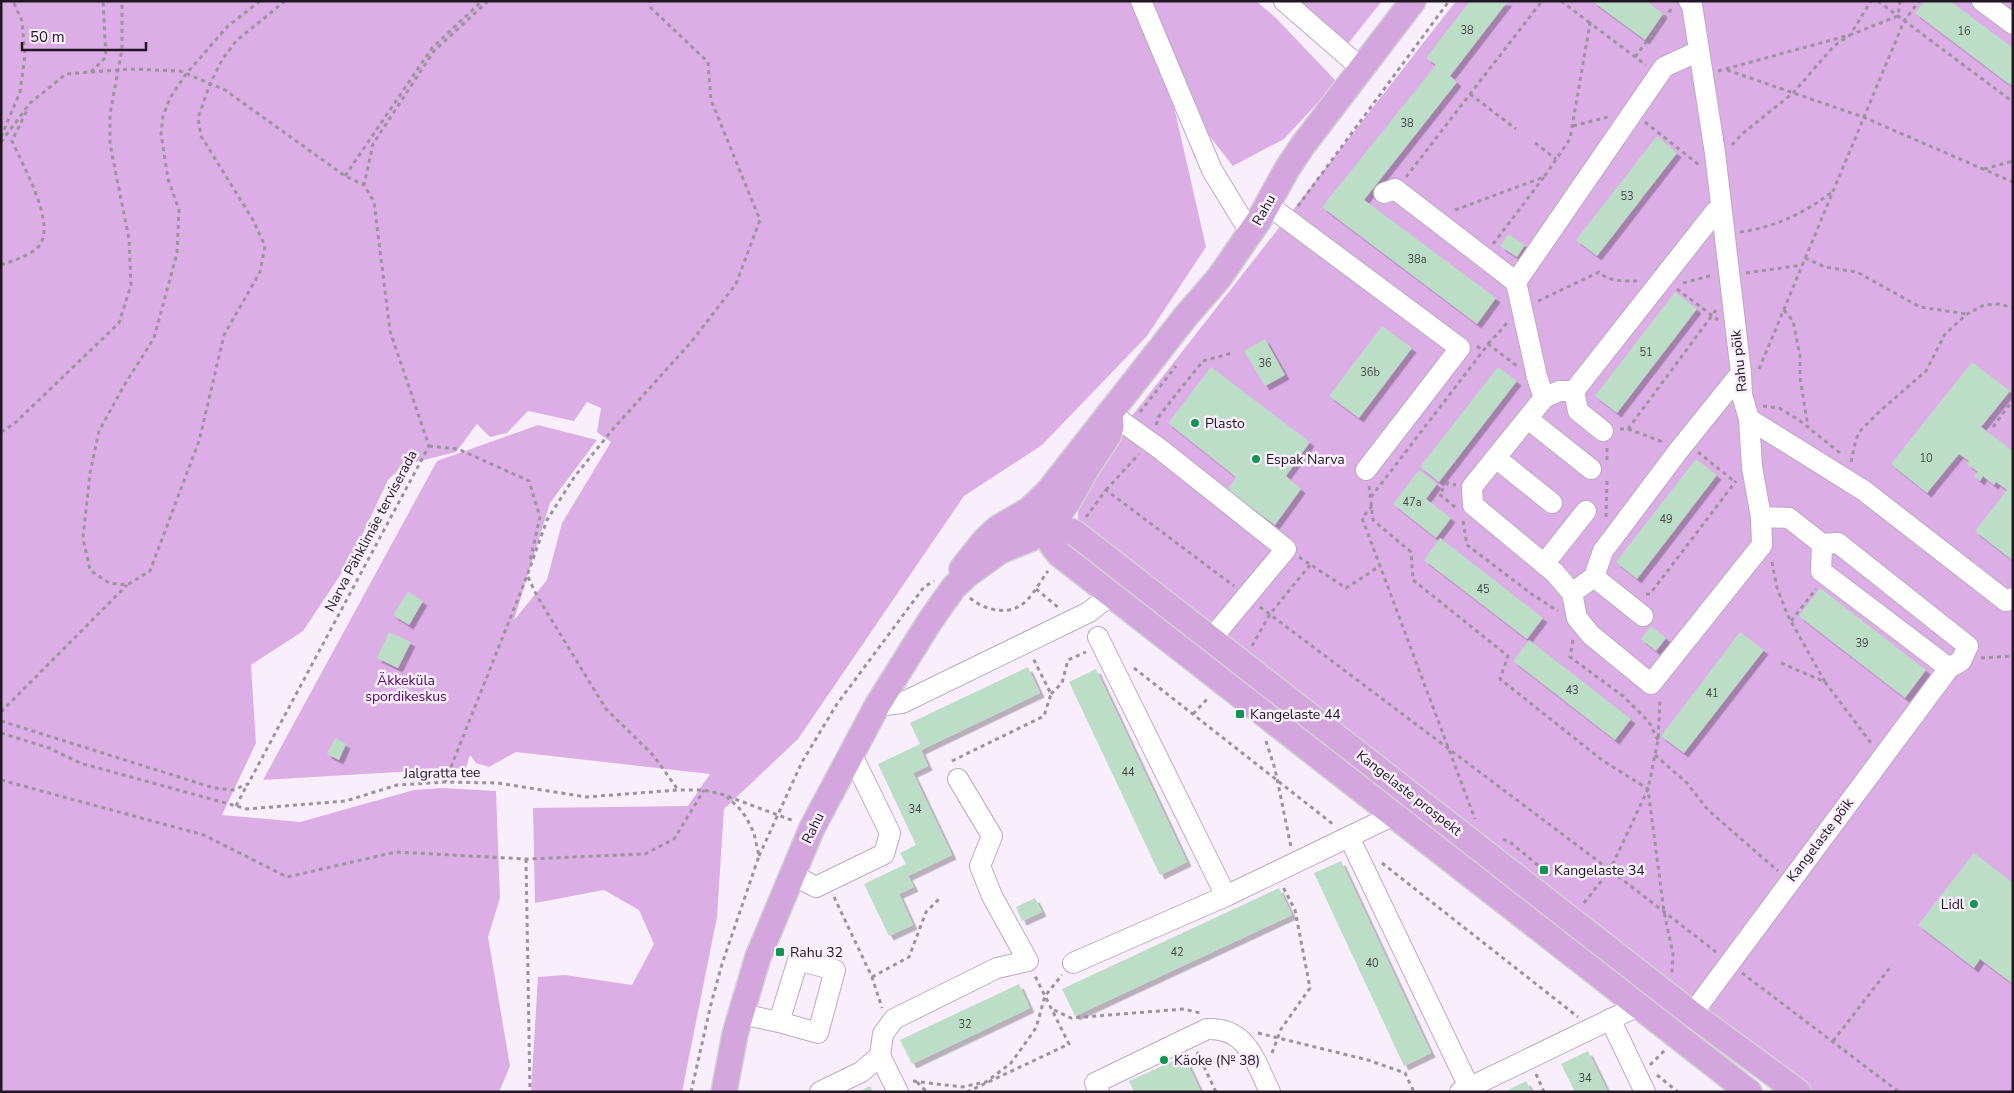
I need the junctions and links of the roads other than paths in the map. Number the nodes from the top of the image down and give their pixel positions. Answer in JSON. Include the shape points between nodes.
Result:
{"nodes":[{"id":1,"x":1141,"y":1,"type":"edge"},
{"id":2,"x":1284,"y":1,"type":"edge"},
{"id":3,"x":1413,"y":1,"type":"edge"},
{"id":4,"x":1982,"y":1,"type":"edge"},
{"id":5,"x":1682,"y":2,"type":"edge"},
{"id":6,"x":2013,"y":24,"type":"edge"},
{"id":7,"x":1699,"y":51,"type":"junction"},
{"id":8,"x":1361,"y":68,"type":"junction"},
{"id":9,"x":1390,"y":191,"type":"road end"},
{"id":10,"x":1268,"y":205,"type":"junction"},
{"id":11,"x":1721,"y":209,"type":"junction"},
{"id":12,"x":1251,"y":234,"type":"junction"},
{"id":13,"x":1516,"y":282,"type":"junction"},
{"id":14,"x":1741,"y":373,"type":"junction"},
{"id":15,"x":1574,"y":391,"type":"junction"},
{"id":16,"x":1544,"y":398,"type":"junction"},
{"id":17,"x":1110,"y":413,"type":"junction"},
{"id":18,"x":1528,"y":418,"type":"junction"},
{"id":19,"x":1749,"y":419,"type":"junction"},
{"id":20,"x":1608,"y":430,"type":"road end"},
{"id":21,"x":1496,"y":458,"type":"junction"},
{"id":22,"x":1366,"y":470,"type":"road end"},
{"id":23,"x":1601,"y":470,"type":"road end"},
{"id":24,"x":1059,"y":496,"type":"junction"},
{"id":25,"x":1552,"y":503,"type":"dead end"},
{"id":26,"x":1586,"y":511,"type":"dead end"},
{"id":27,"x":1761,"y":517,"type":"junction"},
{"id":28,"x":1010,"y":522,"type":"junction"},
{"id":29,"x":1047,"y":526,"type":"junction"},
{"id":30,"x":1075,"y":533,"type":"junction"},
{"id":31,"x":1822,"y":544,"type":"junction"},
{"id":32,"x":1059,"y":554,"type":"junction"},
{"id":33,"x":990,"y":559,"type":"junction"},
{"id":34,"x":1544,"y":564,"type":"junction"},
{"id":35,"x":1594,"y":577,"type":"junction"},
{"id":36,"x":954,"y":587,"type":"junction"},
{"id":37,"x":1572,"y":593,"type":"junction"},
{"id":38,"x":1112,"y":594,"type":"junction"},
{"id":39,"x":2013,"y":598,"type":"edge"},
{"id":40,"x":1643,"y":616,"type":"dead end"},
{"id":41,"x":1211,"y":639,"type":"junction"},
{"id":42,"x":1100,"y":641,"type":"road end"},
{"id":43,"x":1955,"y":664,"type":"junction"},
{"id":44,"x":877,"y":706,"type":"junction"},
{"id":45,"x":851,"y":753,"type":"junction"},
{"id":46,"x":954,"y":771,"type":"road end"},
{"id":47,"x":1394,"y":815,"type":"junction"},
{"id":48,"x":1349,"y":837,"type":"junction"},
{"id":49,"x":791,"y":874,"type":"junction"},
{"id":50,"x":1226,"y":896,"type":"junction"},
{"id":51,"x":1073,"y":963,"type":"road end"},
{"id":52,"x":1638,"y":1006,"type":"junction"},
{"id":53,"x":741,"y":1014,"type":"junction"},
{"id":54,"x":1692,"y":1014,"type":"junction"},
{"id":55,"x":1610,"y":1019,"type":"junction"},
{"id":56,"x":779,"y":1022,"type":"dead end"},
{"id":57,"x":883,"y":1063,"type":"junction"},
{"id":58,"x":1269,"y":1089,"type":"edge"},
{"id":59,"x":1464,"y":1090,"type":"edge"},
{"id":60,"x":724,"y":1092,"type":"edge"},
{"id":61,"x":820,"y":1092,"type":"edge"},
{"id":62,"x":898,"y":1092,"type":"edge"},
{"id":63,"x":1099,"y":1092,"type":"edge"},
{"id":64,"x":1645,"y":1092,"type":"edge"},
{"id":65,"x":1749,"y":1092,"type":"edge"},
{"id":66,"x":1798,"y":1092,"type":"edge"}],
"edges":[{"from":1,"to":12,"type":"street","via":[[1212,170]]},
{"from":2,"to":8,"type":"street"},
{"from":3,"to":8,"type":"main road","name":"Rahu"},
{"from":4,"to":6,"type":"street"},
{"from":5,"to":7,"type":"street","name":"Rahu põik","via":[[1692,5]]},
{"from":7,"to":11,"type":"street","name":"Rahu põik"},
{"from":7,"to":13,"type":"street","via":[[1664,67]]},
{"from":8,"to":10,"type":"main road","name":"Rahu","via":[[1303,145]]},
{"from":9,"to":13,"type":"street"},
{"from":10,"to":12,"type":"main road","name":"Rahu"},
{"from":10,"to":22,"type":"street","via":[[1460,348]]},
{"from":11,"to":14,"type":"street","name":"Rahu põik"},
{"from":11,"to":15,"type":"street","via":[[1715,212]]},
{"from":12,"to":17,"type":"main road","name":"Rahu"},
{"from":13,"to":16,"type":"street"},
{"from":14,"to":19,"type":"street","name":"Rahu põik","via":[[1742,395]]},
{"from":14,"to":35,"type":"street","via":[[1613,538]]},
{"from":15,"to":16,"type":"street","via":[[1559,391]]},
{"from":15,"to":20,"type":"street","via":[[1578,411]]},
{"from":16,"to":18,"type":"street"},
{"from":17,"to":24,"type":"main road","name":"Rahu","via":[[1108,436],[1087,468]]},
{"from":17,"to":41,"type":"street","via":[[1286,549]]},
{"from":18,"to":21,"type":"street"},
{"from":18,"to":23,"type":"street"},
{"from":19,"to":27,"type":"street","name":"Rahu põik","via":[[1752,467]]},
{"from":19,"to":39,"type":"street","via":[[1863,490],[2006,602]]},
{"from":21,"to":25,"type":"street"},
{"from":21,"to":34,"type":"street","via":[[1472,487],[1473,505]]},
{"from":24,"to":28,"type":"main road","name":"Rahu"},
{"from":24,"to":29,"type":"main road","name":"Rahu"},
{"from":24,"to":30,"type":"main road"},
{"from":26,"to":34,"type":"street"},
{"from":27,"to":31,"type":"street","via":[[1788,518]]},
{"from":27,"to":37,"type":"street","name":"Rahu põik","via":[[1762,545],[1658,690],[1590,635],[1577,618]]},
{"from":28,"to":29,"type":"main road","name":"Kangelaste prospekt"},
{"from":28,"to":36,"type":"main road","name":"Rahu","via":[[998,528],[970,557]]},
{"from":29,"to":30,"type":"main road","name":"Kangelaste prospekt"},
{"from":29,"to":32,"type":"main road","via":[[1052,546]]},
{"from":29,"to":33,"type":"main road","name":"Rahu","via":[[1030,539],[1011,545]]},
{"from":30,"to":41,"type":"main road","name":"Kangelaste prospekt"},
{"from":31,"to":43,"type":"street","via":[[1821,571]]},
{"from":31,"to":43,"type":"street","via":[[1838,543],[1968,646]]},
{"from":32,"to":33,"type":"main road","via":[[1032,550]]},
{"from":32,"to":38,"type":"main road","name":"Kangelaste prospekt"},
{"from":33,"to":36,"type":"main road","name":"Rahu"},
{"from":34,"to":37,"type":"street"},
{"from":35,"to":37,"type":"street"},
{"from":35,"to":40,"type":"street"},
{"from":36,"to":44,"type":"main road","name":"Rahu"},
{"from":38,"to":44,"type":"street","via":[[1074,620],[902,703]]},
{"from":38,"to":47,"type":"main road","name":"Kangelaste prospekt"},
{"from":41,"to":54,"type":"main road","name":"Kangelaste prospekt"},
{"from":42,"to":50,"type":"street"},
{"from":43,"to":54,"type":"street","name":"Kangelaste põik"},
{"from":44,"to":45,"type":"main road","name":"Rahu"},
{"from":45,"to":49,"type":"main road","name":"Rahu"},
{"from":45,"to":49,"type":"street","via":[[890,833],[884,854],[816,887]]},
{"from":46,"to":57,"type":"street","via":[[992,836],[980,866],[992,896],[1028,961],[997,968],[894,1019],[883,1034]]},
{"from":47,"to":48,"type":"street"},
{"from":47,"to":52,"type":"main road","name":"Kangelaste prospekt"},
{"from":48,"to":50,"type":"street"},
{"from":48,"to":59,"type":"street"},
{"from":49,"to":53,"type":"main road","name":"Rahu","via":[[758,957]]},
{"from":50,"to":51,"type":"street"},
{"from":52,"to":55,"type":"street"},
{"from":52,"to":65,"type":"main road","name":"Kangelaste prospekt"},
{"from":53,"to":56,"type":"street"},
{"from":53,"to":60,"type":"main road","name":"Rahu"},
{"from":54,"to":66,"type":"main road","name":"Kangelaste prospekt"},
{"from":55,"to":59,"type":"street"},
{"from":55,"to":64,"type":"street"},
{"from":57,"to":61,"type":"street"},
{"from":57,"to":62,"type":"street"},
{"from":58,"to":63,"type":"street","via":[[1240,1038],[1225,1030],[1207,1029],[1095,1083]]}]}
